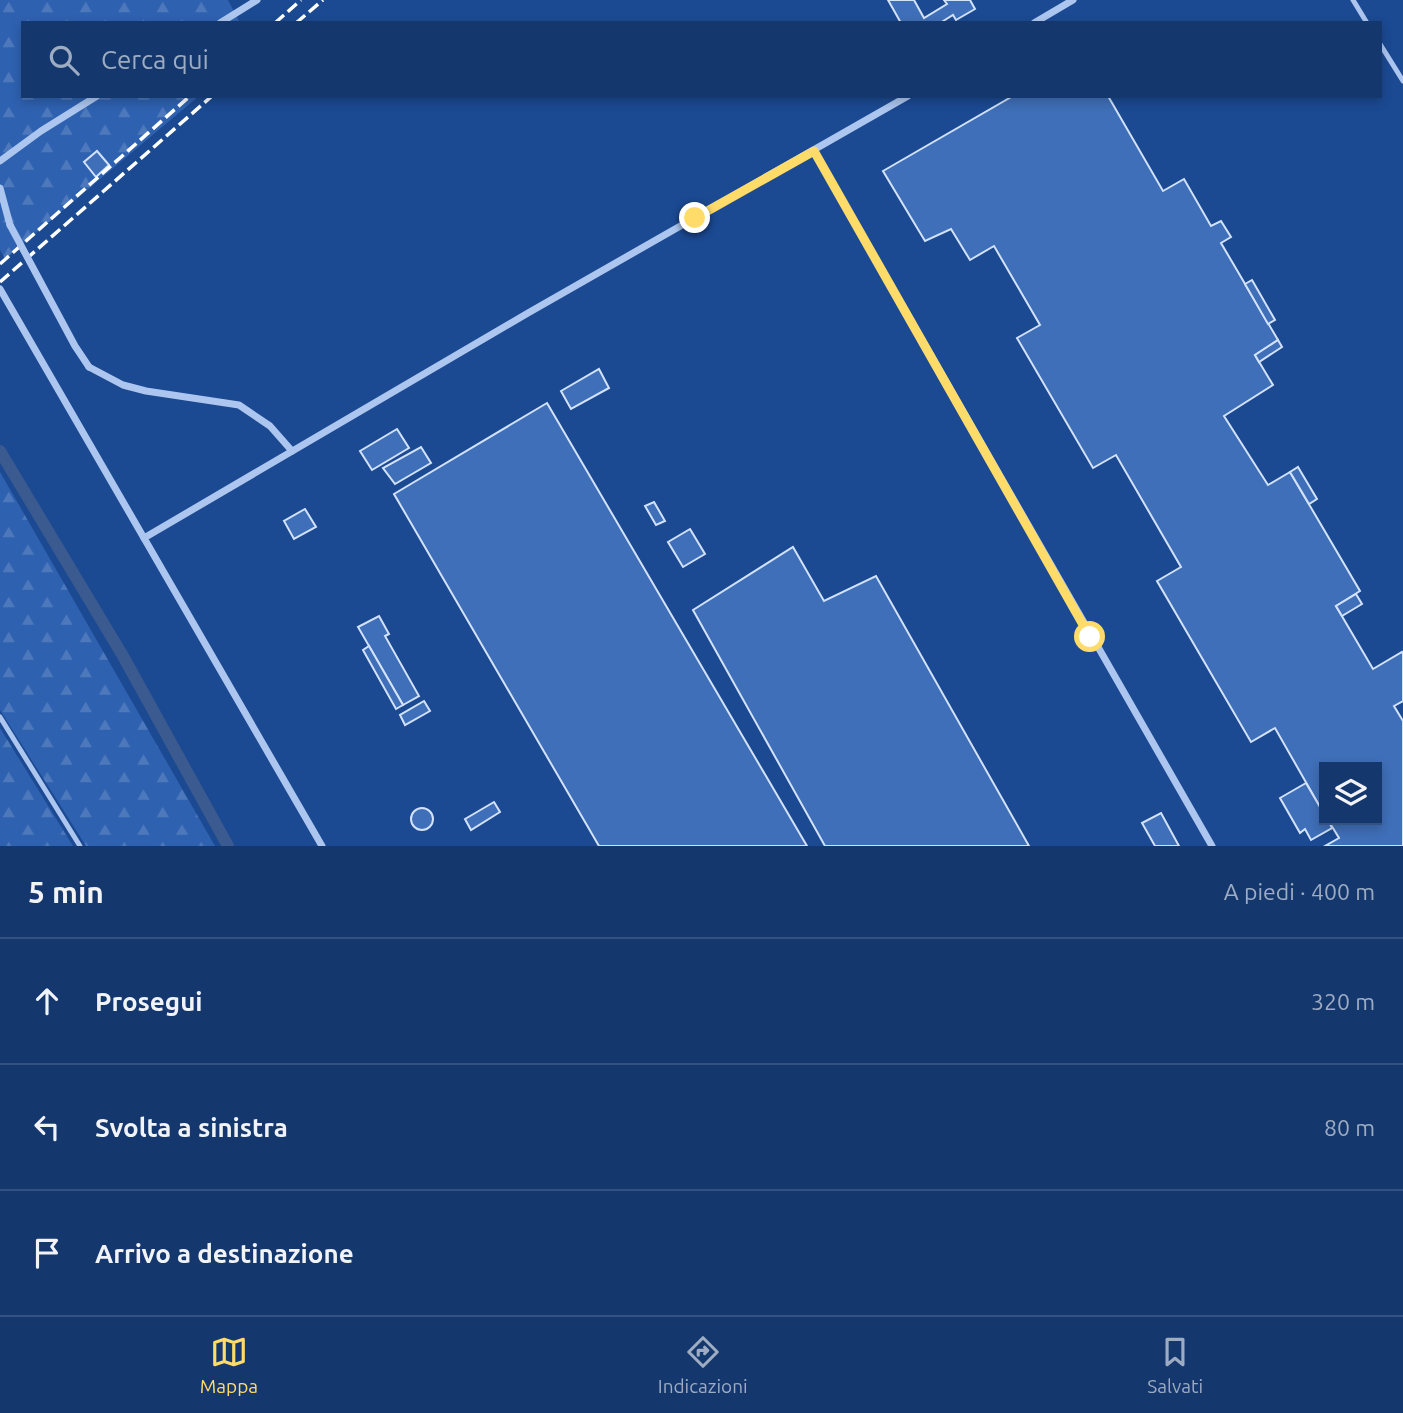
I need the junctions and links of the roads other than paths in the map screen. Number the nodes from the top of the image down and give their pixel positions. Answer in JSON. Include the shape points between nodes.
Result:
{"nodes":[{"id":1,"x":257,"y":0,"type":"edge"},
{"id":2,"x":1073,"y":0,"type":"edge"},
{"id":3,"x":1353,"y":0,"type":"edge"},
{"id":4,"x":223,"y":21,"type":"edge"},
{"id":5,"x":1037,"y":21,"type":"edge"},
{"id":6,"x":1366,"y":21,"type":"edge"},
{"id":7,"x":1382,"y":47,"type":"edge"},
{"id":8,"x":1403,"y":81,"type":"edge"},
{"id":9,"x":94,"y":98,"type":"edge"},
{"id":10,"x":905,"y":98,"type":"edge"},
{"id":11,"x":814,"y":151,"type":"junction"},
{"id":12,"x":0,"y":161,"type":"edge"},
{"id":13,"x":0,"y":187,"type":"edge"},
{"id":14,"x":0,"y":289,"type":"edge"},
{"id":15,"x":292,"y":451,"type":"junction"},
{"id":16,"x":144,"y":538,"type":"junction"},
{"id":17,"x":0,"y":717,"type":"edge"},
{"id":18,"x":80,"y":846,"type":"edge"},
{"id":19,"x":322,"y":846,"type":"edge"},
{"id":20,"x":1212,"y":846,"type":"edge"}],
"edges":[{"from":1,"to":4,"type":"street"},
{"from":2,"to":5,"type":"street"},
{"from":3,"to":6,"type":"lane"},
{"from":7,"to":8,"type":"lane"},
{"from":9,"to":12,"type":"street"},
{"from":10,"to":11,"type":"street"},
{"from":11,"to":15,"type":"street"},
{"from":11,"to":20,"type":"street"},
{"from":13,"to":15,"type":"street","bridge":true,"via":[[10,225],[89,367],[146,391],[239,405],[270,426]]},
{"from":14,"to":16,"type":"street"},
{"from":15,"to":16,"type":"street"},
{"from":16,"to":19,"type":"street"},
{"from":17,"to":18,"type":"lane"}]}
